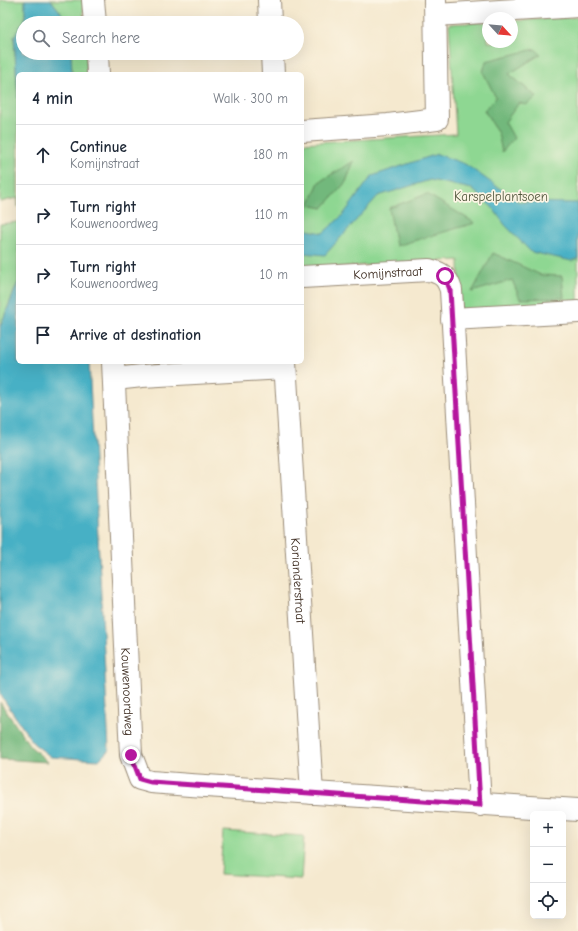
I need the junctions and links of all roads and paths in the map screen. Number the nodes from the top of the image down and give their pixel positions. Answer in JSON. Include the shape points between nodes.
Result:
{"nodes":[{"id":1,"x":93,"y":0,"type":"edge"},
{"id":2,"x":269,"y":0,"type":"edge"},
{"id":3,"x":578,"y":6,"type":"edge"},
{"id":4,"x":436,"y":7,"type":"edge"},
{"id":5,"x":94,"y":16,"type":"edge"},
{"id":6,"x":270,"y":16,"type":"edge"},
{"id":7,"x":97,"y":60,"type":"edge"},
{"id":8,"x":272,"y":60,"type":"edge"},
{"id":9,"x":98,"y":72,"type":"edge"},
{"id":10,"x":273,"y":72,"type":"edge"},
{"id":11,"x":304,"y":131,"type":"edge"},
{"id":12,"x":304,"y":277,"type":"edge"},
{"id":13,"x":578,"y":312,"type":"edge"},
{"id":14,"x":452,"y":319,"type":"junction"},
{"id":15,"x":285,"y":365,"type":"edge"},
{"id":16,"x":114,"y":371,"type":"edge"},
{"id":17,"x":312,"y":793,"type":"junction"},
{"id":18,"x":480,"y":805,"type":"junction"},
{"id":19,"x":578,"y":810,"type":"edge"}],
"edges":[{"from":1,"to":5,"type":"street"},
{"from":2,"to":6,"type":"street"},
{"from":3,"to":4,"type":"street"},
{"from":4,"to":11,"type":"street","via":[[437,119]]},
{"from":7,"to":9,"type":"street"},
{"from":8,"to":10,"type":"street"},
{"from":12,"to":14,"type":"street","name":"Komijnstraat","via":[[436,271],[448,282]]},
{"from":13,"to":14,"type":"street"},
{"from":14,"to":18,"type":"street","name":"Komijnstraat"},
{"from":15,"to":16,"type":"street","name":"Korianderstraat","via":[[142,376]]},
{"from":15,"to":17,"type":"street","name":"Korianderstraat"},
{"from":16,"to":17,"type":"street","name":"Kouwenoordweg","via":[[131,755],[140,779],[151,782]]},
{"from":17,"to":18,"type":"street","name":"Kouwenoordweg"},
{"from":18,"to":19,"type":"street","name":"Kouwenoordweg"}]}
